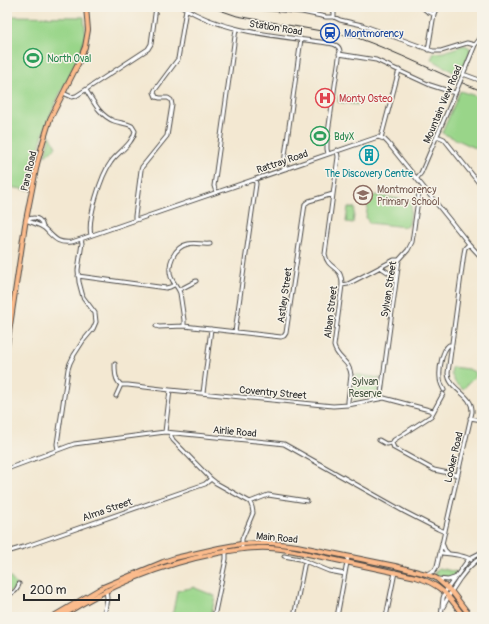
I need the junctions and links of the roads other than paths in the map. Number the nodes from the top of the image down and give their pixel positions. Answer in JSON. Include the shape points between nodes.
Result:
{"nodes":[{"id":1,"x":86,"y":7,"type":"edge"},
{"id":2,"x":156,"y":7,"type":"edge"},
{"id":3,"x":248,"y":7,"type":"edge"},
{"id":4,"x":332,"y":7,"type":"edge"},
{"id":5,"x":422,"y":7,"type":"edge"},
{"id":6,"x":437,"y":7,"type":"edge"},
{"id":7,"x":184,"y":8,"type":"edge"},
{"id":8,"x":434,"y":14,"type":"junction"},
{"id":9,"x":334,"y":17,"type":"junction"},
{"id":10,"x":236,"y":29,"type":"junction"},
{"id":11,"x":481,"y":38,"type":"edge"},
{"id":12,"x":301,"y":39,"type":"junction"},
{"id":13,"x":476,"y":45,"type":"junction"},
{"id":14,"x":428,"y":50,"type":"junction"},
{"id":15,"x":339,"y":54,"type":"junction"},
{"id":16,"x":399,"y":70,"type":"junction"},
{"id":17,"x":462,"y":75,"type":"junction"},
{"id":18,"x":482,"y":81,"type":"edge"},
{"id":19,"x":86,"y":90,"type":"junction"},
{"id":20,"x":456,"y":91,"type":"junction"},
{"id":21,"x":63,"y":93,"type":"junction"},
{"id":22,"x":437,"y":136,"type":"junction"},
{"id":23,"x":381,"y":138,"type":"junction"},
{"id":24,"x":337,"y":150,"type":"junction"},
{"id":25,"x":328,"y":154,"type":"junction"},
{"id":26,"x":285,"y":169,"type":"junction"},
{"id":27,"x":416,"y":178,"type":"junction"},
{"id":28,"x":255,"y":179,"type":"junction"},
{"id":29,"x":482,"y":187,"type":"edge"},
{"id":30,"x":424,"y":188,"type":"junction"},
{"id":31,"x":216,"y":192,"type":"junction"},
{"id":32,"x":333,"y":194,"type":"junction"},
{"id":33,"x":26,"y":220,"type":"junction"},
{"id":34,"x":136,"y":220,"type":"junction"},
{"id":35,"x":91,"y":235,"type":"junction"},
{"id":36,"x":80,"y":239,"type":"junction"},
{"id":37,"x":210,"y":244,"type":"dead end"},
{"id":38,"x":469,"y":244,"type":"junction"},
{"id":39,"x":482,"y":258,"type":"edge"},
{"id":40,"x":399,"y":260,"type":"junction"},
{"id":41,"x":380,"y":267,"type":"junction"},
{"id":42,"x":78,"y":276,"type":"junction"},
{"id":43,"x":196,"y":281,"type":"dead end"},
{"id":44,"x":396,"y":282,"type":"junction"},
{"id":45,"x":174,"y":285,"type":"junction"},
{"id":46,"x":342,"y":286,"type":"junction"},
{"id":47,"x":179,"y":290,"type":"junction"},
{"id":48,"x":156,"y":326,"type":"dead end"},
{"id":49,"x":184,"y":326,"type":"junction"},
{"id":50,"x":211,"y":329,"type":"junction"},
{"id":51,"x":236,"y":332,"type":"junction"},
{"id":52,"x":451,"y":345,"type":"junction"},
{"id":53,"x":7,"y":346,"type":"edge"},
{"id":54,"x":115,"y":364,"type":"dead end"},
{"id":55,"x":121,"y":385,"type":"junction"},
{"id":56,"x":170,"y":390,"type":"junction"},
{"id":57,"x":203,"y":393,"type":"junction"},
{"id":58,"x":116,"y":396,"type":"dead end"},
{"id":59,"x":381,"y":398,"type":"junction"},
{"id":60,"x":348,"y":405,"type":"junction"},
{"id":61,"x":433,"y":412,"type":"junction"},
{"id":62,"x":470,"y":418,"type":"junction"},
{"id":63,"x":482,"y":420,"type":"edge"},
{"id":64,"x":165,"y":432,"type":"junction"},
{"id":65,"x":171,"y":433,"type":"junction"},
{"id":66,"x":379,"y":440,"type":"dead end"},
{"id":67,"x":392,"y":444,"type":"junction"},
{"id":68,"x":58,"y":450,"type":"junction"},
{"id":69,"x":7,"y":469,"type":"edge"},
{"id":70,"x":458,"y":475,"type":"junction"},
{"id":71,"x":211,"y":479,"type":"junction"},
{"id":72,"x":307,"y":501,"type":"dead end"},
{"id":73,"x":250,"y":502,"type":"junction"},
{"id":74,"x":445,"y":532,"type":"junction"},
{"id":75,"x":442,"y":542,"type":"junction"},
{"id":76,"x":242,"y":546,"type":"junction"},
{"id":77,"x":226,"y":549,"type":"junction"},
{"id":78,"x":440,"y":551,"type":"junction"},
{"id":79,"x":7,"y":552,"type":"edge"},
{"id":80,"x":482,"y":552,"type":"edge"},
{"id":81,"x":448,"y":553,"type":"junction"},
{"id":82,"x":284,"y":556,"type":"dead end"},
{"id":83,"x":348,"y":557,"type":"junction"},
{"id":84,"x":482,"y":557,"type":"edge"},
{"id":85,"x":469,"y":560,"type":"junction"},
{"id":86,"x":305,"y":561,"type":"junction"},
{"id":87,"x":348,"y":562,"type":"junction"},
{"id":88,"x":472,"y":564,"type":"junction"},
{"id":89,"x":394,"y":572,"type":"junction"},
{"id":90,"x":345,"y":574,"type":"junction"},
{"id":91,"x":426,"y":574,"type":"junction"},
{"id":92,"x":431,"y":576,"type":"junction"},
{"id":93,"x":455,"y":577,"type":"junction"},
{"id":94,"x":19,"y":584,"type":"dead end"},
{"id":95,"x":448,"y":588,"type":"junction"},
{"id":96,"x":106,"y":590,"type":"junction"},
{"id":97,"x":445,"y":592,"type":"junction"},
{"id":98,"x":452,"y":592,"type":"junction"},
{"id":99,"x":7,"y":595,"type":"edge"},
{"id":100,"x":449,"y":596,"type":"junction"},
{"id":101,"x":442,"y":611,"type":"junction"},
{"id":102,"x":52,"y":617,"type":"edge"},
{"id":103,"x":60,"y":617,"type":"edge"},
{"id":104,"x":104,"y":617,"type":"edge"},
{"id":105,"x":214,"y":617,"type":"edge"},
{"id":106,"x":294,"y":617,"type":"edge"},
{"id":107,"x":336,"y":617,"type":"edge"},
{"id":108,"x":386,"y":617,"type":"edge"},
{"id":109,"x":441,"y":617,"type":"edge"},
{"id":110,"x":464,"y":617,"type":"edge"},
{"id":111,"x":470,"y":617,"type":"edge"}],
"edges":[{"from":1,"to":21,"type":"main road","name":"Para Road","via":[[86,43]]},
{"from":2,"to":19,"type":"street","via":[[149,48]]},
{"from":3,"to":9,"type":"street"},
{"from":4,"to":9,"type":"street"},
{"from":5,"to":8,"type":"street"},
{"from":6,"to":8,"type":"street"},
{"from":7,"to":10,"type":"street","name":"Station Road"},
{"from":7,"to":34,"type":"street","via":[[178,59],[154,92],[156,97],[168,98],[171,101],[167,136],[142,167]]},
{"from":8,"to":14,"type":"street"},
{"from":9,"to":14,"type":"street"},
{"from":10,"to":12,"type":"street","name":"Station Road"},
{"from":10,"to":31,"type":"street","via":[[214,186]]},
{"from":11,"to":13,"type":"street","name":"Mountain View Road"},
{"from":12,"to":15,"type":"street","name":"Station Road","via":[[336,45],[340,49]]},
{"from":12,"to":26,"type":"street"},
{"from":13,"to":14,"type":"street","via":[[467,43],[441,51]]},
{"from":13,"to":17,"type":"street","name":"Mountain View Road"},
{"from":15,"to":16,"type":"street","via":[[376,60]]},
{"from":15,"to":25,"type":"street","via":[[327,139]]},
{"from":16,"to":20,"type":"street","via":[[430,85]]},
{"from":16,"to":23,"type":"street"},
{"from":17,"to":18,"type":"street"},
{"from":17,"to":20,"type":"street","name":"Mountain View Road","bridge":true},
{"from":19,"to":21,"type":"street","via":[[74,97]]},
{"from":19,"to":35,"type":"street","via":[[102,113],[112,120],[132,126],[135,131],[129,143],[110,163],[99,187],[90,217]]},
{"from":20,"to":22,"type":"street","name":"Mountain View Road"},
{"from":21,"to":33,"type":"main road","name":"Para Road","via":[[45,136]]},
{"from":22,"to":27,"type":"street","name":"Mountain View Road","via":[[421,173]]},
{"from":22,"to":29,"type":"street","via":[[444,140]]},
{"from":23,"to":24,"type":"street","name":"Rattray Road"},
{"from":23,"to":27,"type":"street"},
{"from":24,"to":25,"type":"street","name":"Rattray Road"},
{"from":24,"to":32,"type":"street","name":"Alban Street"},
{"from":25,"to":26,"type":"street","name":"Rattray Road"},
{"from":26,"to":28,"type":"street","name":"Rattray Road"},
{"from":27,"to":30,"type":"street"},
{"from":28,"to":31,"type":"street","name":"Rattray Road"},
{"from":28,"to":51,"type":"street"},
{"from":30,"to":38,"type":"street"},
{"from":30,"to":40,"type":"street","name":"Sylvan Street","via":[[419,193],[412,242]]},
{"from":31,"to":34,"type":"street","name":"Rattray Road"},
{"from":32,"to":46,"type":"street","name":"Alban Street","via":[[325,254],[327,262],[340,273]]},
{"from":32,"to":51,"type":"street","name":"Astley Street","via":[[305,204],[286,335],[281,337]]},
{"from":33,"to":36,"type":"street","name":"Rattray Road","via":[[32,217],[36,219],[58,241],[65,243]]},
{"from":33,"to":53,"type":"main road","name":"Para Road"},
{"from":34,"to":35,"type":"street","name":"Rattray Road"},
{"from":35,"to":36,"type":"street","name":"Rattray Road"},
{"from":36,"to":42,"type":"street","via":[[82,244]]},
{"from":37,"to":45,"type":"street","via":[[187,244],[175,252],[170,271]]},
{"from":38,"to":39,"type":"street"},
{"from":38,"to":52,"type":"street","name":"Looker Road","via":[[464,252]]},
{"from":40,"to":41,"type":"street"},
{"from":40,"to":44,"type":"street","name":"Sylvan Street"},
{"from":41,"to":44,"type":"street"},
{"from":41,"to":46,"type":"street"},
{"from":42,"to":45,"type":"street","via":[[166,288]]},
{"from":42,"to":68,"type":"street","via":[[81,294],[95,313],[96,322],[74,355],[68,369]]},
{"from":43,"to":47,"type":"street"},
{"from":44,"to":59,"type":"street","name":"Sylvan Street"},
{"from":45,"to":47,"type":"street"},
{"from":46,"to":60,"type":"street","name":"Alban Street","via":[[334,346],[348,364],[352,375]]},
{"from":47,"to":49,"type":"street"},
{"from":48,"to":49,"type":"street","name":"Astley Street"},
{"from":49,"to":50,"type":"street","name":"Astley Street"},
{"from":50,"to":51,"type":"street","name":"Astley Street"},
{"from":50,"to":57,"type":"street"},
{"from":52,"to":61,"type":"street","name":"Looker Road","via":[[446,347],[440,366],[440,383],[444,392]]},
{"from":52,"to":62,"type":"street","name":"Looker Road","via":[[448,378],[471,404]]},
{"from":54,"to":55,"type":"street","via":[[116,380]]},
{"from":55,"to":56,"type":"street","name":"Coventry Street"},
{"from":55,"to":58,"type":"street"},
{"from":56,"to":57,"type":"street","name":"Coventry Street"},
{"from":56,"to":64,"type":"street"},
{"from":57,"to":60,"type":"street","name":"Coventry Street","via":[[333,406]]},
{"from":59,"to":60,"type":"street","name":"Coventry Street"},
{"from":59,"to":61,"type":"street","name":"Coventry Street"},
{"from":61,"to":67,"type":"street"},
{"from":62,"to":63,"type":"street"},
{"from":62,"to":70,"type":"street","name":"Looker Road"},
{"from":64,"to":65,"type":"street","name":"Airlie Road"},
{"from":64,"to":68,"type":"street","name":"Airlie Road","via":[[74,444]]},
{"from":65,"to":71,"type":"street","via":[[173,440]]},
{"from":65,"to":74,"type":"street","name":"Airlie Road","via":[[284,444]]},
{"from":66,"to":67,"type":"street"},
{"from":67,"to":70,"type":"street","via":[[394,448],[434,470]]},
{"from":68,"to":69,"type":"street","name":"Airlie Road"},
{"from":70,"to":74,"type":"street","name":"Looker Road"},
{"from":71,"to":73,"type":"street"},
{"from":71,"to":79,"type":"street","name":"Alma Street","via":[[205,484]]},
{"from":72,"to":73,"type":"street","via":[[268,495]]},
{"from":73,"to":76,"type":"street","via":[[253,512],[243,536]]},
{"from":74,"to":75,"type":"street","name":"Looker Road"},
{"from":75,"to":78,"type":"street","name":"Looker Road"},
{"from":75,"to":81,"type":"street"},
{"from":76,"to":77,"type":"main road","name":"Main Road"},
{"from":76,"to":83,"type":"main road","name":"Main Road","via":[[262,543],[284,544]]},
{"from":76,"to":87,"type":"main road","name":"Main Road","via":[[282,549]]},
{"from":77,"to":96,"type":"main road","name":"Main Road","via":[[170,564]]},
{"from":77,"to":102,"type":"main road","name":"Main Road","via":[[175,558],[103,587]]},
{"from":77,"to":105,"type":"street"},
{"from":78,"to":81,"type":"street"},
{"from":78,"to":91,"type":"street","name":"Looker Road","via":[[436,569]]},
{"from":80,"to":85,"type":"street"},
{"from":81,"to":85,"type":"street","via":[[465,556]]},
{"from":82,"to":86,"type":"street","name":"Main Road"},
{"from":83,"to":87,"type":"street"},
{"from":83,"to":91,"type":"main road","name":"Main Road"},
{"from":84,"to":88,"type":"street"},
{"from":85,"to":88,"type":"street"},
{"from":85,"to":93,"type":"street"},
{"from":86,"to":90,"type":"street","name":"Main Road","via":[[329,571]]},
{"from":86,"to":106,"type":"street"},
{"from":87,"to":89,"type":"main road","name":"Main Road"},
{"from":87,"to":90,"type":"street"},
{"from":88,"to":98,"type":"street"},
{"from":89,"to":97,"type":"main road","name":"Main Road","via":[[416,576]]},
{"from":89,"to":108,"type":"street"},
{"from":90,"to":107,"type":"street"},
{"from":91,"to":92,"type":"main road","name":"Main Road"},
{"from":92,"to":93,"type":"street","via":[[445,580]]},
{"from":92,"to":95,"type":"main road","name":"Main Road"},
{"from":93,"to":95,"type":"street"},
{"from":94,"to":99,"type":"street","via":[[13,593]]},
{"from":95,"to":97,"type":"street"},
{"from":95,"to":98,"type":"main road","name":"Main Road"},
{"from":96,"to":103,"type":"main road","name":"Main Road"},
{"from":96,"to":104,"type":"street","via":[[108,598]]},
{"from":97,"to":100,"type":"main road","name":"Main Road"},
{"from":97,"to":101,"type":"street"},
{"from":98,"to":100,"type":"street"},
{"from":98,"to":111,"type":"main road","name":"Main Road"},
{"from":100,"to":101,"type":"street"},
{"from":100,"to":110,"type":"main road","name":"Main Road"},
{"from":101,"to":109,"type":"street"}]}
